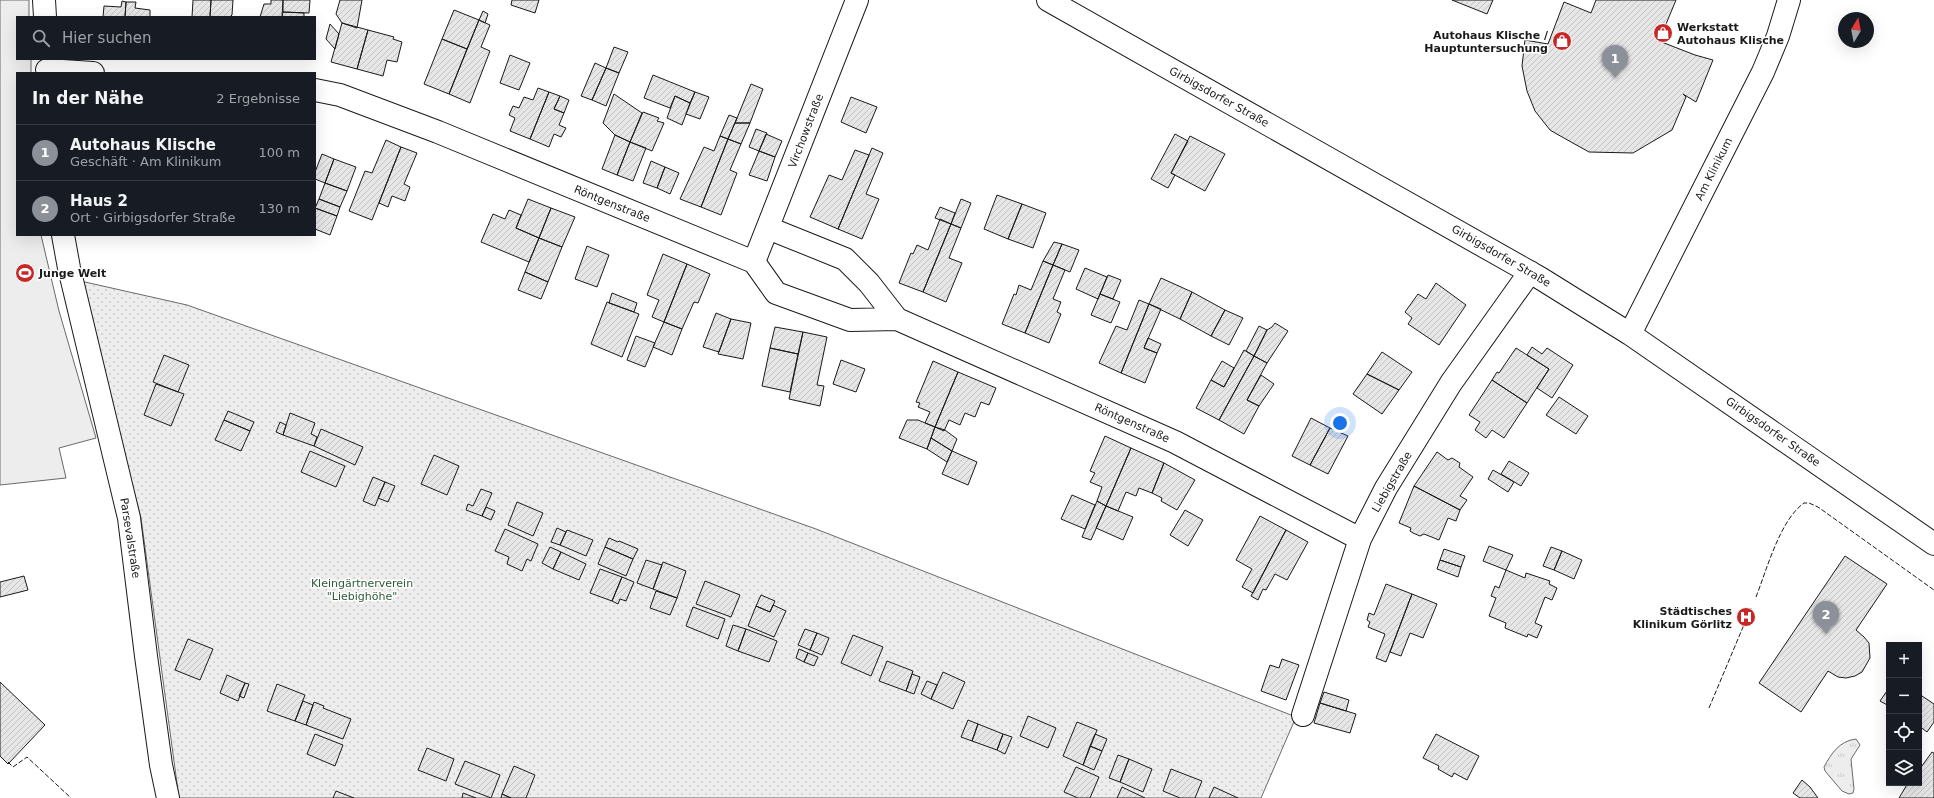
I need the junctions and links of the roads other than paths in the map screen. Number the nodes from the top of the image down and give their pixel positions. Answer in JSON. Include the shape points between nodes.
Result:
{"nodes":[{"id":1,"x":44,"y":0,"type":"edge"},
{"id":2,"x":857,"y":0,"type":"edge"},
{"id":3,"x":1048,"y":0,"type":"edge"},
{"id":4,"x":1789,"y":0,"type":"edge"},
{"id":5,"x":45,"y":16,"type":"edge"},
{"id":6,"x":47,"y":68,"type":"edge"},
{"id":7,"x":84,"y":72,"type":"edge"},
{"id":8,"x":316,"y":90,"type":"edge"},
{"id":9,"x":768,"y":228,"type":"junction"},
{"id":10,"x":63,"y":236,"type":"edge"},
{"id":11,"x":754,"y":262,"type":"junction"},
{"id":12,"x":1530,"y":272,"type":"junction"},
{"id":13,"x":898,"y":319,"type":"junction"},
{"id":14,"x":1630,"y":334,"type":"junction"},
{"id":15,"x":1360,"y":539,"type":"junction"},
{"id":16,"x":1934,"y":544,"type":"edge"},
{"id":17,"x":1302,"y":715,"type":"dead end"},
{"id":18,"x":168,"y":798,"type":"edge"}],
"edges":[{"from":1,"to":5,"type":"street"},
{"from":2,"to":9,"type":"street","name":"Virchowstraße"},
{"from":3,"to":12,"type":"street","name":"Girbigsdorfer Straße"},
{"from":4,"to":14,"type":"street","name":"Am Klinikum","via":[[1763,72]]},
{"from":6,"to":7,"type":"street"},
{"from":8,"to":11,"type":"street","name":"Röntgenstraße","via":[[340,95],[438,132]]},
{"from":9,"to":11,"type":"street","name":"Virchowstraße"},
{"from":9,"to":13,"type":"street","name":"Röntgenstraße","via":[[845,259],[869,283]]},
{"from":10,"to":18,"type":"street","name":"Parsevalstraße","via":[[129,518],[161,765]]},
{"from":11,"to":13,"type":"street","name":"Röntgenstraße","via":[[776,293],[850,320]]},
{"from":12,"to":14,"type":"street","name":"Girbigsdorfer Straße"},
{"from":12,"to":15,"type":"street","name":"Liebigstraße","via":[[1451,383],[1386,488]]},
{"from":13,"to":15,"type":"street","name":"Röntgenstraße","via":[[1175,442]]},
{"from":14,"to":16,"type":"street","name":"Girbigsdorfer Straße"},
{"from":15,"to":17,"type":"street","name":"Liebigstraße"}]}
